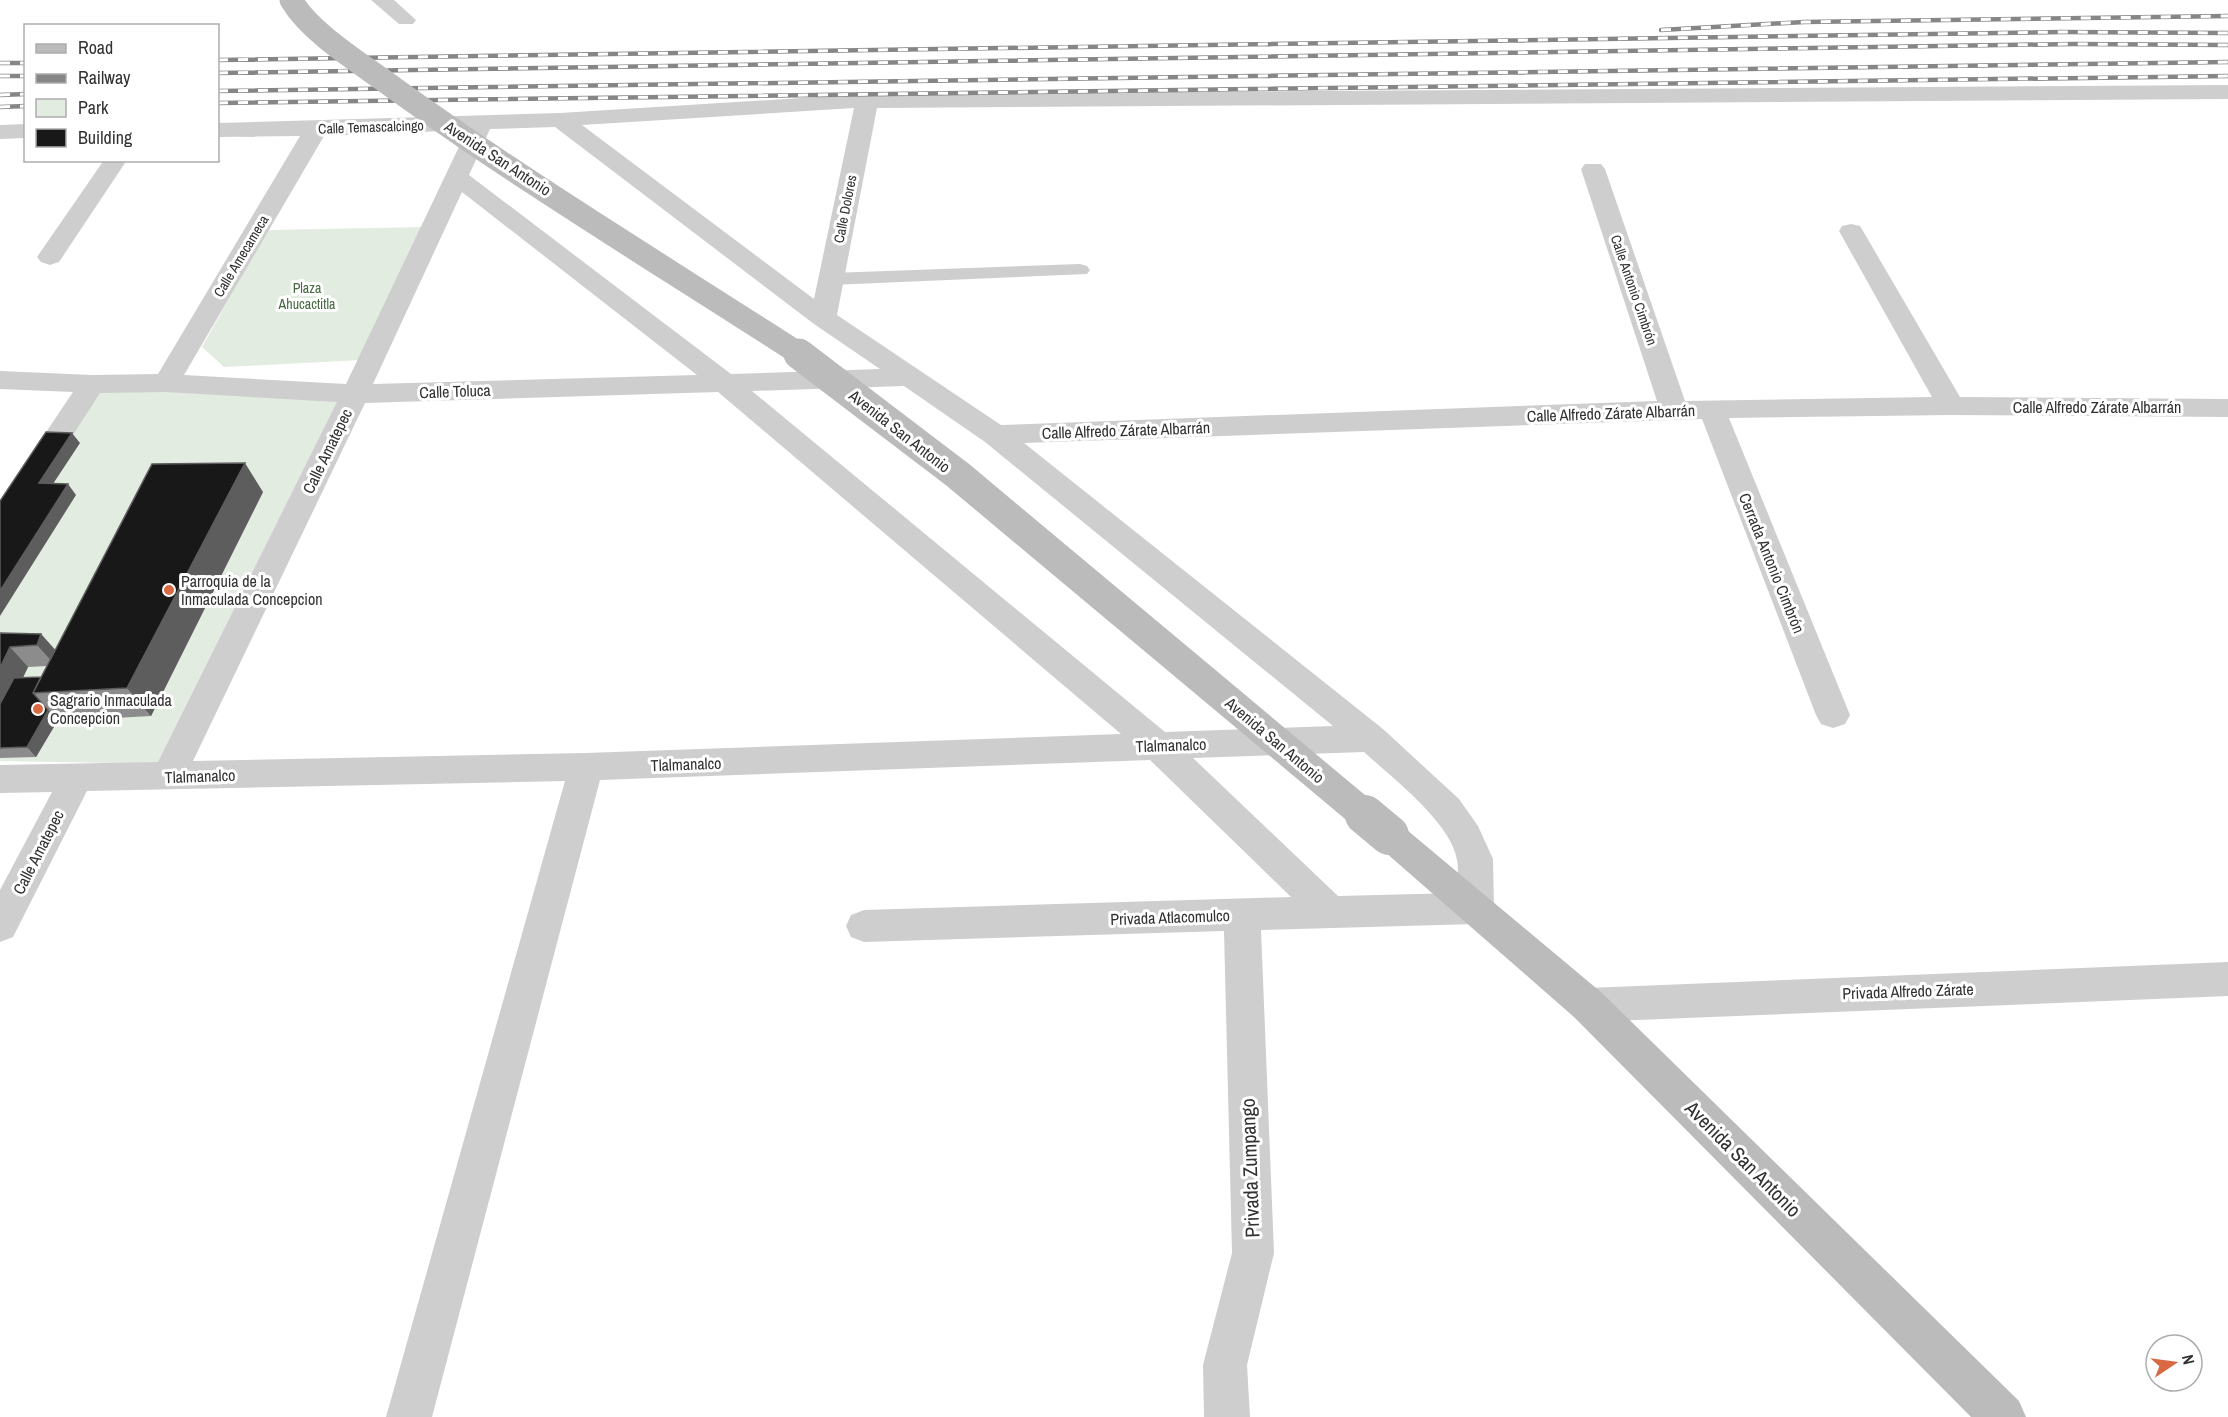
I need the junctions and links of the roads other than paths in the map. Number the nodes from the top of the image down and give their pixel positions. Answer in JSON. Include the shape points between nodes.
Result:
{"nodes":[{"id":1,"x":291,"y":0,"type":"edge"},
{"id":2,"x":381,"y":0,"type":"edge"},
{"id":3,"x":406,"y":20,"type":"dead end"},
{"id":4,"x":2228,"y":92,"type":"edge"},
{"id":5,"x":867,"y":101,"type":"junction"},
{"id":6,"x":560,"y":120,"type":"junction"},
{"id":7,"x":482,"y":123,"type":"junction"},
{"id":8,"x":316,"y":129,"type":"junction"},
{"id":9,"x":219,"y":130,"type":"edge"},
{"id":10,"x":24,"y":131,"type":"edge"},
{"id":11,"x":0,"y":132,"type":"edge"},
{"id":12,"x":116,"y":162,"type":"edge"},
{"id":13,"x":1593,"y":169,"type":"dead end"},
{"id":14,"x":457,"y":177,"type":"junction"},
{"id":15,"x":1851,"y":231,"type":"dead end"},
{"id":16,"x":50,"y":257,"type":"dead end"},
{"id":17,"x":1080,"y":270,"type":"dead end"},
{"id":18,"x":831,"y":279,"type":"junction"},
{"id":19,"x":823,"y":318,"type":"junction"},
{"id":20,"x":910,"y":377,"type":"junction"},
{"id":21,"x":0,"y":380,"type":"edge"},
{"id":22,"x":166,"y":383,"type":"junction"},
{"id":23,"x":725,"y":383,"type":"junction"},
{"id":24,"x":92,"y":384,"type":"junction"},
{"id":25,"x":355,"y":394,"type":"junction"},
{"id":26,"x":1951,"y":406,"type":"junction"},
{"id":27,"x":2228,"y":408,"type":"edge"},
{"id":28,"x":1674,"y":410,"type":"junction"},
{"id":29,"x":1712,"y":410,"type":"junction"},
{"id":30,"x":995,"y":435,"type":"junction"},
{"id":31,"x":0,"y":524,"type":"edge"},
{"id":32,"x":1833,"y":716,"type":"dead end"},
{"id":33,"x":1371,"y":738,"type":"junction"},
{"id":34,"x":1157,"y":745,"type":"junction"},
{"id":35,"x":586,"y":767,"type":"junction"},
{"id":36,"x":168,"y":777,"type":"junction"},
{"id":37,"x":77,"y":778,"type":"junction"},
{"id":38,"x":0,"y":779,"type":"edge"},
{"id":39,"x":1476,"y":908,"type":"junction"},
{"id":40,"x":1330,"y":912,"type":"junction"},
{"id":41,"x":1242,"y":915,"type":"junction"},
{"id":42,"x":0,"y":926,"type":"edge"},
{"id":43,"x":864,"y":926,"type":"dead end"},
{"id":44,"x":2228,"y":979,"type":"edge"},
{"id":45,"x":1587,"y":1005,"type":"junction"},
{"id":46,"x":409,"y":1417,"type":"edge"},
{"id":47,"x":1227,"y":1417,"type":"edge"},
{"id":48,"x":2003,"y":1417,"type":"edge"}],
"edges":[{"from":1,"to":39,"type":"main road","name":"Avenida San Antonio","bridge":true,"via":[[298,12],[344,51],[457,132],[809,360],[958,475]]},
{"from":2,"to":3,"type":"street"},
{"from":4,"to":5,"type":"street","name":"Calle Temascalcingo"},
{"from":5,"to":6,"type":"street","name":"Calle Temascalcingo"},
{"from":5,"to":18,"type":"street","name":"Calle Dolores"},
{"from":6,"to":7,"type":"street","name":"Calle Temascalcingo"},
{"from":6,"to":19,"type":"street"},
{"from":7,"to":8,"type":"street","name":"Calle Temascalcingo"},
{"from":7,"to":14,"type":"street","name":"Calle Amatepec"},
{"from":8,"to":9,"type":"street","name":"Calle Temascalcingo"},
{"from":8,"to":22,"type":"street","name":"Calle Amecameca"},
{"from":10,"to":11,"type":"street"},
{"from":12,"to":16,"type":"street"},
{"from":13,"to":28,"type":"street","name":"Calle Antonio Cimbrón"},
{"from":14,"to":23,"type":"street"},
{"from":14,"to":25,"type":"street","name":"Calle Amatepec"},
{"from":15,"to":26,"type":"street"},
{"from":17,"to":18,"type":"lane"},
{"from":18,"to":19,"type":"street","name":"Calle Dolores"},
{"from":19,"to":20,"type":"street"},
{"from":20,"to":23,"type":"street","name":"Calle Toluca"},
{"from":20,"to":30,"type":"street"},
{"from":21,"to":24,"type":"street","name":"Calle Toluca"},
{"from":22,"to":24,"type":"street","name":"Calle Toluca"},
{"from":22,"to":25,"type":"street","name":"Calle Toluca"},
{"from":23,"to":25,"type":"street","name":"Calle Toluca"},
{"from":23,"to":34,"type":"street"},
{"from":24,"to":31,"type":"street"},
{"from":25,"to":36,"type":"street","name":"Calle Amatepec"},
{"from":26,"to":27,"type":"street","name":"Calle Alfredo Zárate Albarrán"},
{"from":26,"to":29,"type":"street","name":"Calle Alfredo Zárate Albarrán"},
{"from":28,"to":29,"type":"street","name":"Calle Alfredo Zárate Albarrán"},
{"from":28,"to":30,"type":"street","name":"Calle Alfredo Zárate Albarrán"},
{"from":29,"to":32,"type":"street","name":"Cerrada Antonio Cimbrón"},
{"from":30,"to":33,"type":"street"},
{"from":33,"to":34,"type":"street","name":"Tlalmanalco"},
{"from":33,"to":39,"type":"street","via":[[1447,809],[1466,836],[1475,859]]},
{"from":34,"to":35,"type":"street","name":"Tlalmanalco"},
{"from":34,"to":40,"type":"street"},
{"from":35,"to":36,"type":"street","name":"Tlalmanalco"},
{"from":35,"to":46,"type":"street"},
{"from":36,"to":37,"type":"street","name":"Tlalmanalco"},
{"from":37,"to":38,"type":"street","name":"Tlalmanalco"},
{"from":37,"to":42,"type":"street","name":"Calle Amatepec"},
{"from":39,"to":40,"type":"street","name":"Privada Atlacomulco"},
{"from":39,"to":45,"type":"main road","name":"Avenida San Antonio"},
{"from":40,"to":41,"type":"street","name":"Privada Atlacomulco"},
{"from":41,"to":43,"type":"street","name":"Privada Atlacomulco"},
{"from":41,"to":47,"type":"street","name":"Privada Zumpango","via":[[1253,1253],[1226,1365]]},
{"from":44,"to":45,"type":"street","name":"Privada Alfredo Zárate"},
{"from":45,"to":48,"type":"main road","name":"Avenida San Antonio"}]}
